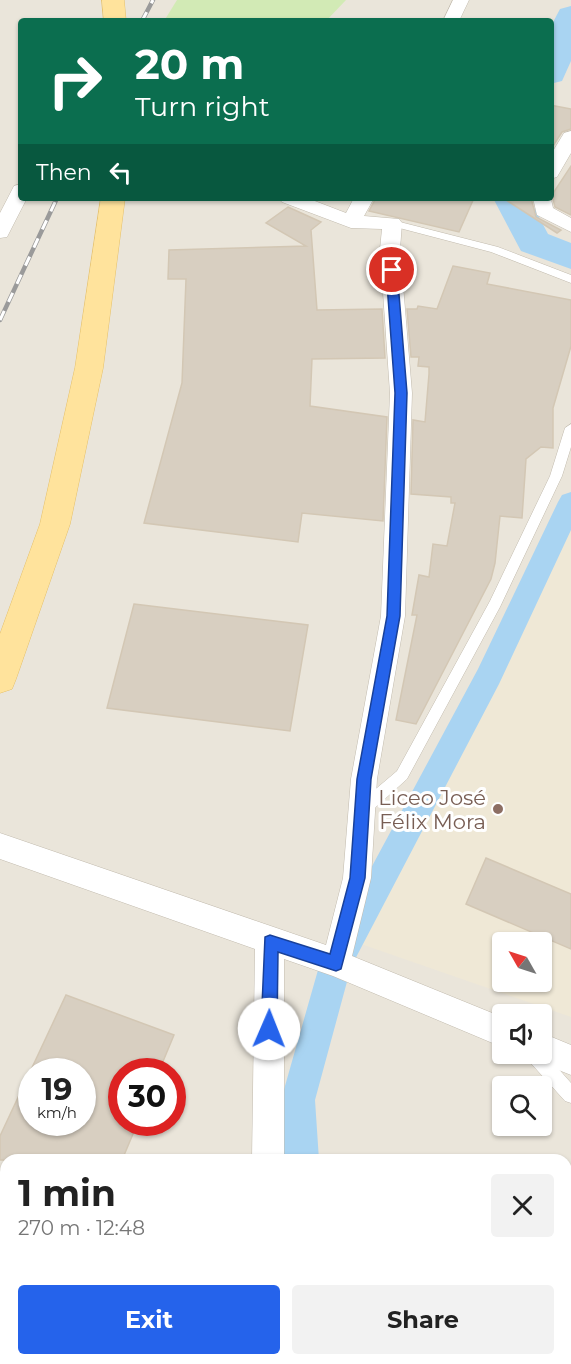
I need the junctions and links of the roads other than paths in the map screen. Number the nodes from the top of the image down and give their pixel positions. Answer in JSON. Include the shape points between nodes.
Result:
{"nodes":[{"id":1,"x":113,"y":0,"type":"edge"},
{"id":2,"x":460,"y":0,"type":"edge"},
{"id":3,"x":115,"y":18,"type":"edge"},
{"id":4,"x":452,"y":18,"type":"edge"},
{"id":5,"x":571,"y":137,"type":"edge"},
{"id":6,"x":554,"y":166,"type":"edge"},
{"id":7,"x":18,"y":196,"type":"edge"},
{"id":8,"x":113,"y":201,"type":"edge"},
{"id":9,"x":297,"y":201,"type":"edge"},
{"id":10,"x":362,"y":201,"type":"edge"},
{"id":11,"x":543,"y":201,"type":"edge"},
{"id":12,"x":351,"y":222,"type":"junction"},
{"id":13,"x":392,"y":223,"type":"junction"},
{"id":14,"x":571,"y":226,"type":"edge"},
{"id":15,"x":0,"y":232,"type":"edge"},
{"id":16,"x":571,"y":279,"type":"edge"},
{"id":17,"x":571,"y":428,"type":"edge"},
{"id":18,"x":0,"y":679,"type":"edge"},
{"id":19,"x":362,"y":810,"type":"junction"},
{"id":20,"x":0,"y":846,"type":"edge"},
{"id":21,"x":270,"y":942,"type":"junction"},
{"id":22,"x":336,"y":963,"type":"junction"},
{"id":23,"x":492,"y":1028,"type":"edge"},
{"id":24,"x":552,"y":1052,"type":"edge"},
{"id":25,"x":571,"y":1060,"type":"edge"},
{"id":26,"x":543,"y":1064,"type":"edge"},
{"id":27,"x":571,"y":1095,"type":"edge"},
{"id":28,"x":268,"y":1154,"type":"edge"}],
"edges":[{"from":1,"to":3,"type":"main road"},
{"from":2,"to":4,"type":"street"},
{"from":5,"to":6,"type":"street"},
{"from":7,"to":15,"type":"street"},
{"from":8,"to":18,"type":"main road","via":[[88,368],[55,524]]},
{"from":9,"to":12,"type":"street"},
{"from":10,"to":12,"type":"street"},
{"from":11,"to":14,"type":"street","via":[[544,211]]},
{"from":12,"to":13,"type":"street"},
{"from":13,"to":16,"type":"lane","via":[[494,249]]},
{"from":13,"to":19,"type":"street","via":[[390,249],[401,393],[393,616]]},
{"from":17,"to":19,"type":"lane","via":[[556,476],[495,603],[402,776]]},
{"from":19,"to":22,"type":"street","via":[[357,878]]},
{"from":20,"to":21,"type":"street"},
{"from":21,"to":22,"type":"street"},
{"from":21,"to":28,"type":"street"},
{"from":22,"to":23,"type":"street"},
{"from":24,"to":25,"type":"street"},
{"from":26,"to":27,"type":"lane"}]}
